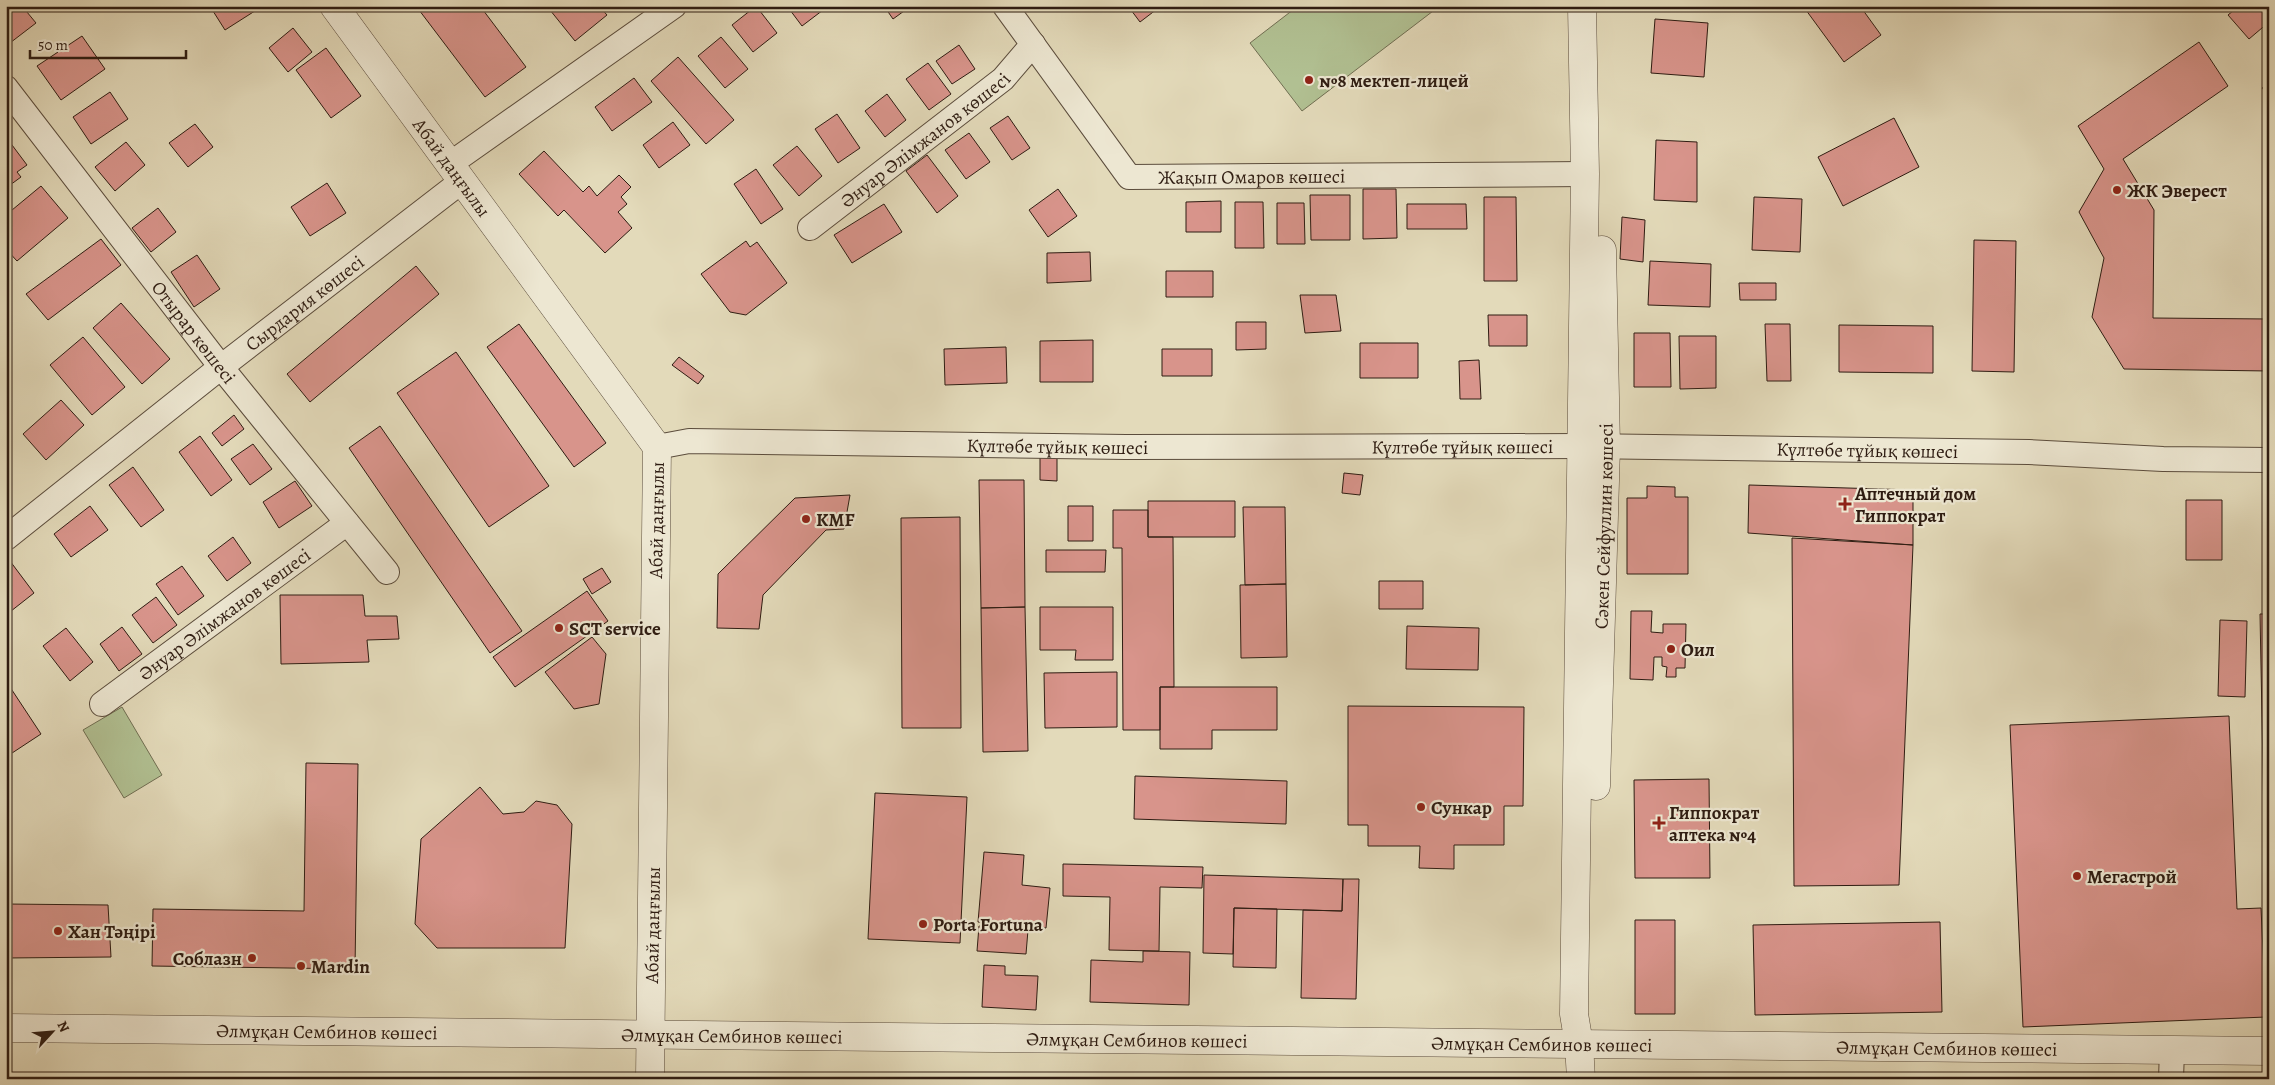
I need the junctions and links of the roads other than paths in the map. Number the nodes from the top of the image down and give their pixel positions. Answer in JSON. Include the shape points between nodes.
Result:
{"nodes":[{"id":1,"x":334,"y":6,"type":"edge"},
{"id":2,"x":674,"y":6,"type":"edge"},
{"id":3,"x":1006,"y":6,"type":"edge"},
{"id":4,"x":1582,"y":6,"type":"edge"},
{"id":5,"x":1598,"y":6,"type":"edge"},
{"id":6,"x":1033,"y":44,"type":"junction"},
{"id":7,"x":6,"y":88,"type":"edge"},
{"id":8,"x":456,"y":172,"type":"junction"},
{"id":9,"x":1585,"y":174,"type":"junction"},
{"id":10,"x":810,"y":228,"type":"dead end"},
{"id":11,"x":221,"y":367,"type":"junction"},
{"id":12,"x":1594,"y":446,"type":"junction"},
{"id":13,"x":657,"y":447,"type":"junction"},
{"id":14,"x":2269,"y":460,"type":"edge"},
{"id":15,"x":347,"y":523,"type":"junction"},
{"id":16,"x":6,"y":538,"type":"edge"},
{"id":17,"x":387,"y":572,"type":"dead end"},
{"id":18,"x":102,"y":704,"type":"dead end"},
{"id":19,"x":6,"y":1028,"type":"edge"},
{"id":20,"x":650,"y":1034,"type":"junction"},
{"id":21,"x":1579,"y":1044,"type":"junction"},
{"id":22,"x":2172,"y":1050,"type":"junction"},
{"id":23,"x":2269,"y":1051,"type":"edge"},
{"id":24,"x":650,"y":1079,"type":"edge"},
{"id":25,"x":1581,"y":1079,"type":"edge"},
{"id":26,"x":2172,"y":1079,"type":"edge"}],
"edges":[{"from":1,"to":8,"type":"street","name":"Абай даңғылы"},
{"from":2,"to":8,"type":"street","name":"Сырдария көшесі"},
{"from":3,"to":6,"type":"street","name":"Жақып Омаров көшесі"},
{"from":4,"to":9,"type":"street","name":"Сәкен Сейфуллин көшесі"},
{"from":5,"to":12,"type":"street","name":"Сәкен Сейфуллин көшесі"},
{"from":6,"to":9,"type":"street","name":"Жақып Омаров көшесі","via":[[1129,177]]},
{"from":6,"to":10,"type":"street","name":"Әнуар Әлімжанов көшесі","via":[[1003,79]]},
{"from":7,"to":11,"type":"street","name":"Отырар көшесі"},
{"from":8,"to":11,"type":"street","name":"Сырдария көшесі"},
{"from":8,"to":13,"type":"street","name":"Абай даңғылы"},
{"from":9,"to":12,"type":"street","name":"Сәкен Сейфуллин көшесі"},
{"from":11,"to":15,"type":"street","name":"Отырар көшесі"},
{"from":11,"to":16,"type":"street","name":"Сырдария көшесі"},
{"from":12,"to":13,"type":"street","name":"Күлтөбе тұйық көшесі","via":[[1126,446],[689,441]]},
{"from":12,"to":14,"type":"street","name":"Күлтөбе тұйық көшесі","via":[[2029,452],[2163,459]]},
{"from":12,"to":21,"type":"street","name":"Сәкен Сейфуллин көшесі","via":[[1574,1014]]},
{"from":13,"to":20,"type":"street","name":"Абай даңғылы"},
{"from":15,"to":17,"type":"street","name":"Отырар көшесі"},
{"from":15,"to":18,"type":"street","name":"Әнуар Әлімжанов көшесі"},
{"from":19,"to":20,"type":"street","name":"Әлмұқан Сембинов көшесі"},
{"from":20,"to":21,"type":"street","name":"Әлмұқан Сембинов көшесі"},
{"from":20,"to":24,"type":"street","name":"Абай даңғылы"},
{"from":21,"to":22,"type":"street","name":"Әлмұқан Сембинов көшесі"},
{"from":21,"to":25,"type":"street","name":"Сәкен Сейфуллин көшесі"},
{"from":22,"to":23,"type":"street","name":"Әлмұқан Сембинов көшесі"},
{"from":22,"to":26,"type":"street"}]}
